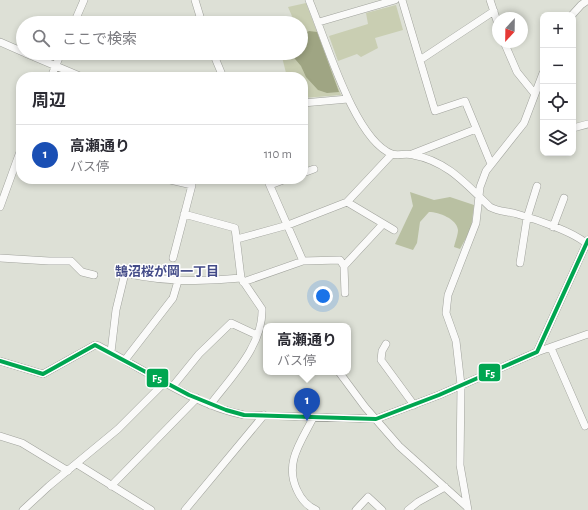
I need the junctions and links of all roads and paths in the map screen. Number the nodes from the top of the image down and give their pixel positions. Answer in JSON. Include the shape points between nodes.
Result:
{"nodes":[{"id":1,"x":84,"y":0,"type":"edge"},
{"id":2,"x":195,"y":0,"type":"edge"},
{"id":3,"x":309,"y":0,"type":"edge"},
{"id":4,"x":396,"y":0,"type":"edge"},
{"id":5,"x":402,"y":0,"type":"edge"},
{"id":6,"x":490,"y":0,"type":"edge"},
{"id":7,"x":588,"y":0,"type":"edge"},
{"id":8,"x":494,"y":11,"type":"joint"},
{"id":9,"x":575,"y":12,"type":"edge"},
{"id":10,"x":77,"y":16,"type":"edge"},
{"id":11,"x":200,"y":16,"type":"edge"},
{"id":12,"x":319,"y":22,"type":"junction"},
{"id":13,"x":0,"y":42,"type":"edge"},
{"id":14,"x":507,"y":48,"type":"edge"},
{"id":15,"x":16,"y":49,"type":"edge"},
{"id":16,"x":42,"y":60,"type":"edge"},
{"id":17,"x":58,"y":60,"type":"edge"},
{"id":18,"x":216,"y":60,"type":"edge"},
{"id":19,"x":420,"y":60,"type":"junction"},
{"id":20,"x":56,"y":66,"type":"junction"},
{"id":21,"x":53,"y":72,"type":"edge"},
{"id":22,"x":70,"y":72,"type":"edge"},
{"id":23,"x":221,"y":72,"type":"edge"},
{"id":24,"x":540,"y":80,"type":"edge"},
{"id":25,"x":534,"y":93,"type":"junction"},
{"id":26,"x":348,"y":99,"type":"junction"},
{"id":27,"x":308,"y":102,"type":"edge"},
{"id":28,"x":588,"y":124,"type":"edge"},
{"id":29,"x":576,"y":127,"type":"edge"},
{"id":30,"x":476,"y":129,"type":"junction"},
{"id":31,"x":392,"y":154,"type":"junction"},
{"id":32,"x":412,"y":154,"type":"junction"},
{"id":33,"x":16,"y":164,"type":"edge"},
{"id":34,"x":491,"y":164,"type":"junction"},
{"id":35,"x":314,"y":169,"type":"dead end"},
{"id":36,"x":308,"y":171,"type":"edge"},
{"id":37,"x":192,"y":184,"type":"edge"},
{"id":38,"x":270,"y":184,"type":"edge"},
{"id":39,"x":537,"y":186,"type":"dead end"},
{"id":40,"x":479,"y":196,"type":"junction"},
{"id":41,"x":564,"y":198,"type":"dead end"},
{"id":42,"x":347,"y":202,"type":"junction"},
{"id":43,"x":0,"y":207,"type":"edge"},
{"id":44,"x":184,"y":214,"type":"junction"},
{"id":45,"x":527,"y":218,"type":"junction"},
{"id":46,"x":288,"y":224,"type":"junction"},
{"id":47,"x":382,"y":224,"type":"junction"},
{"id":48,"x":553,"y":227,"type":"junction"},
{"id":49,"x":394,"y":230,"type":"dead end"},
{"id":50,"x":237,"y":239,"type":"junction"},
{"id":51,"x":587,"y":243,"type":"edge"},
{"id":52,"x":0,"y":258,"type":"edge"},
{"id":53,"x":173,"y":258,"type":"dead end"},
{"id":54,"x":303,"y":261,"type":"junction"},
{"id":55,"x":520,"y":263,"type":"dead end"},
{"id":56,"x":344,"y":266,"type":"junction"},
{"id":57,"x":94,"y":275,"type":"dead end"},
{"id":58,"x":242,"y":280,"type":"junction"},
{"id":59,"x":178,"y":281,"type":"junction"},
{"id":60,"x":345,"y":292,"type":"dead end"},
{"id":61,"x":261,"y":333,"type":"edge"},
{"id":62,"x":588,"y":334,"type":"edge"},
{"id":63,"x":386,"y":344,"type":"dead end"},
{"id":64,"x":550,"y":348,"type":"junction"},
{"id":65,"x":111,"y":352,"type":"junction"},
{"id":66,"x":537,"y":352,"type":"junction"},
{"id":67,"x":126,"y":360,"type":"junction"},
{"id":68,"x":0,"y":361,"type":"edge"},
{"id":69,"x":341,"y":375,"type":"edge"},
{"id":70,"x":166,"y":382,"type":"junction"},
{"id":71,"x":461,"y":385,"type":"junction"},
{"id":72,"x":173,"y":386,"type":"junction"},
{"id":73,"x":197,"y":398,"type":"junction"},
{"id":74,"x":210,"y":404,"type":"junction"},
{"id":75,"x":414,"y":405,"type":"junction"},
{"id":76,"x":264,"y":415,"type":"junction"},
{"id":77,"x":313,"y":418,"type":"junction"},
{"id":78,"x":376,"y":419,"type":"junction"},
{"id":79,"x":584,"y":427,"type":"edge"},
{"id":80,"x":0,"y":436,"type":"edge"},
{"id":81,"x":77,"y":464,"type":"junction"},
{"id":82,"x":68,"y":470,"type":"junction"},
{"id":83,"x":111,"y":486,"type":"junction"},
{"id":84,"x":445,"y":487,"type":"junction"},
{"id":85,"x":468,"y":509,"type":"edge"},
{"id":86,"x":23,"y":510,"type":"edge"},
{"id":87,"x":151,"y":510,"type":"edge"},
{"id":88,"x":185,"y":510,"type":"edge"},
{"id":89,"x":316,"y":510,"type":"edge"},
{"id":90,"x":356,"y":510,"type":"edge"},
{"id":91,"x":382,"y":510,"type":"edge"},
{"id":92,"x":408,"y":510,"type":"edge"}],
"edges":[{"from":1,"to":10,"type":"street"},
{"from":2,"to":11,"type":"street"},
{"from":3,"to":12,"type":"street"},
{"from":4,"to":12,"type":"street"},
{"from":5,"to":19,"type":"street"},
{"from":6,"to":8,"type":"street"},
{"from":7,"to":9,"type":"street"},
{"from":8,"to":19,"type":"street"},
{"from":12,"to":26,"type":"street"},
{"from":13,"to":15,"type":"street"},
{"from":14,"to":25,"type":"street","via":[[517,72]]},
{"from":16,"to":20,"type":"street"},
{"from":17,"to":20,"type":"street"},
{"from":18,"to":23,"type":"street"},
{"from":19,"to":30,"type":"street","via":[[435,111],[465,101]]},
{"from":20,"to":21,"type":"street"},
{"from":20,"to":22,"type":"street"},
{"from":24,"to":25,"type":"street"},
{"from":25,"to":34,"type":"street","via":[[524,123]]},
{"from":26,"to":27,"type":"street"},
{"from":26,"to":31,"type":"street","via":[[365,129]]},
{"from":28,"to":29,"type":"street"},
{"from":30,"to":32,"type":"street"},
{"from":30,"to":34,"type":"street"},
{"from":31,"to":32,"type":"street"},
{"from":31,"to":42,"type":"street"},
{"from":32,"to":40,"type":"street","via":[[448,168]]},
{"from":33,"to":43,"type":"street"},
{"from":34,"to":40,"type":"street","via":[[483,178]]},
{"from":35,"to":36,"type":"street"},
{"from":37,"to":44,"type":"street"},
{"from":38,"to":46,"type":"street"},
{"from":39,"to":45,"type":"street"},
{"from":40,"to":45,"type":"street","via":[[496,210]]},
{"from":40,"to":71,"type":"street","via":[[476,223],[446,306],[456,341]]},
{"from":41,"to":48,"type":"street"},
{"from":42,"to":46,"type":"street"},
{"from":42,"to":47,"type":"street"},
{"from":44,"to":50,"type":"street","via":[[235,228]]},
{"from":44,"to":53,"type":"street"},
{"from":45,"to":48,"type":"street"},
{"from":45,"to":55,"type":"street"},
{"from":46,"to":50,"type":"street"},
{"from":46,"to":54,"type":"street"},
{"from":47,"to":49,"type":"street"},
{"from":47,"to":56,"type":"street"},
{"from":48,"to":51,"type":"street"},
{"from":50,"to":58,"type":"street"},
{"from":51,"to":66,"type":"street"},
{"from":52,"to":57,"type":"street","via":[[50,262],[71,260],[82,272]]},
{"from":54,"to":56,"type":"street","via":[[340,260]]},
{"from":54,"to":58,"type":"street"},
{"from":56,"to":60,"type":"street"},
{"from":58,"to":59,"type":"street"},
{"from":58,"to":61,"type":"street","via":[[262,309]]},
{"from":59,"to":65,"type":"street","via":[[158,280],[126,273],[116,310]]},
{"from":59,"to":67,"type":"street","via":[[173,298]]},
{"from":61,"to":72,"type":"street","via":[[231,323],[199,354]]},
{"from":61,"to":74,"type":"street"},
{"from":62,"to":64,"type":"street"},
{"from":63,"to":75,"type":"street","via":[[382,351],[382,360]]},
{"from":64,"to":66,"type":"street"},
{"from":64,"to":79,"type":"street"},
{"from":65,"to":67,"type":"street"},
{"from":65,"to":68,"type":"street","via":[[96,345],[43,374]]},
{"from":66,"to":71,"type":"street"},
{"from":67,"to":70,"type":"street"},
{"from":69,"to":78,"type":"street"},
{"from":70,"to":72,"type":"street"},
{"from":70,"to":81,"type":"street","via":[[118,430]]},
{"from":71,"to":75,"type":"street"},
{"from":71,"to":85,"type":"street","via":[[460,465]]},
{"from":72,"to":73,"type":"street"},
{"from":73,"to":74,"type":"street"},
{"from":73,"to":83,"type":"street"},
{"from":74,"to":76,"type":"street","via":[[230,412]]},
{"from":75,"to":78,"type":"street"},
{"from":76,"to":77,"type":"street"},
{"from":76,"to":88,"type":"street"},
{"from":77,"to":78,"type":"street"},
{"from":77,"to":89,"type":"street","via":[[295,450],[291,471],[300,497]]},
{"from":78,"to":84,"type":"street","via":[[417,463]]},
{"from":80,"to":82,"type":"street","via":[[22,443]]},
{"from":81,"to":82,"type":"street"},
{"from":81,"to":83,"type":"street"},
{"from":82,"to":86,"type":"street"},
{"from":83,"to":87,"type":"street"},
{"from":84,"to":85,"type":"street"},
{"from":84,"to":92,"type":"street"},
{"from":90,"to":91,"type":"street","via":[[368,497]]}]}
